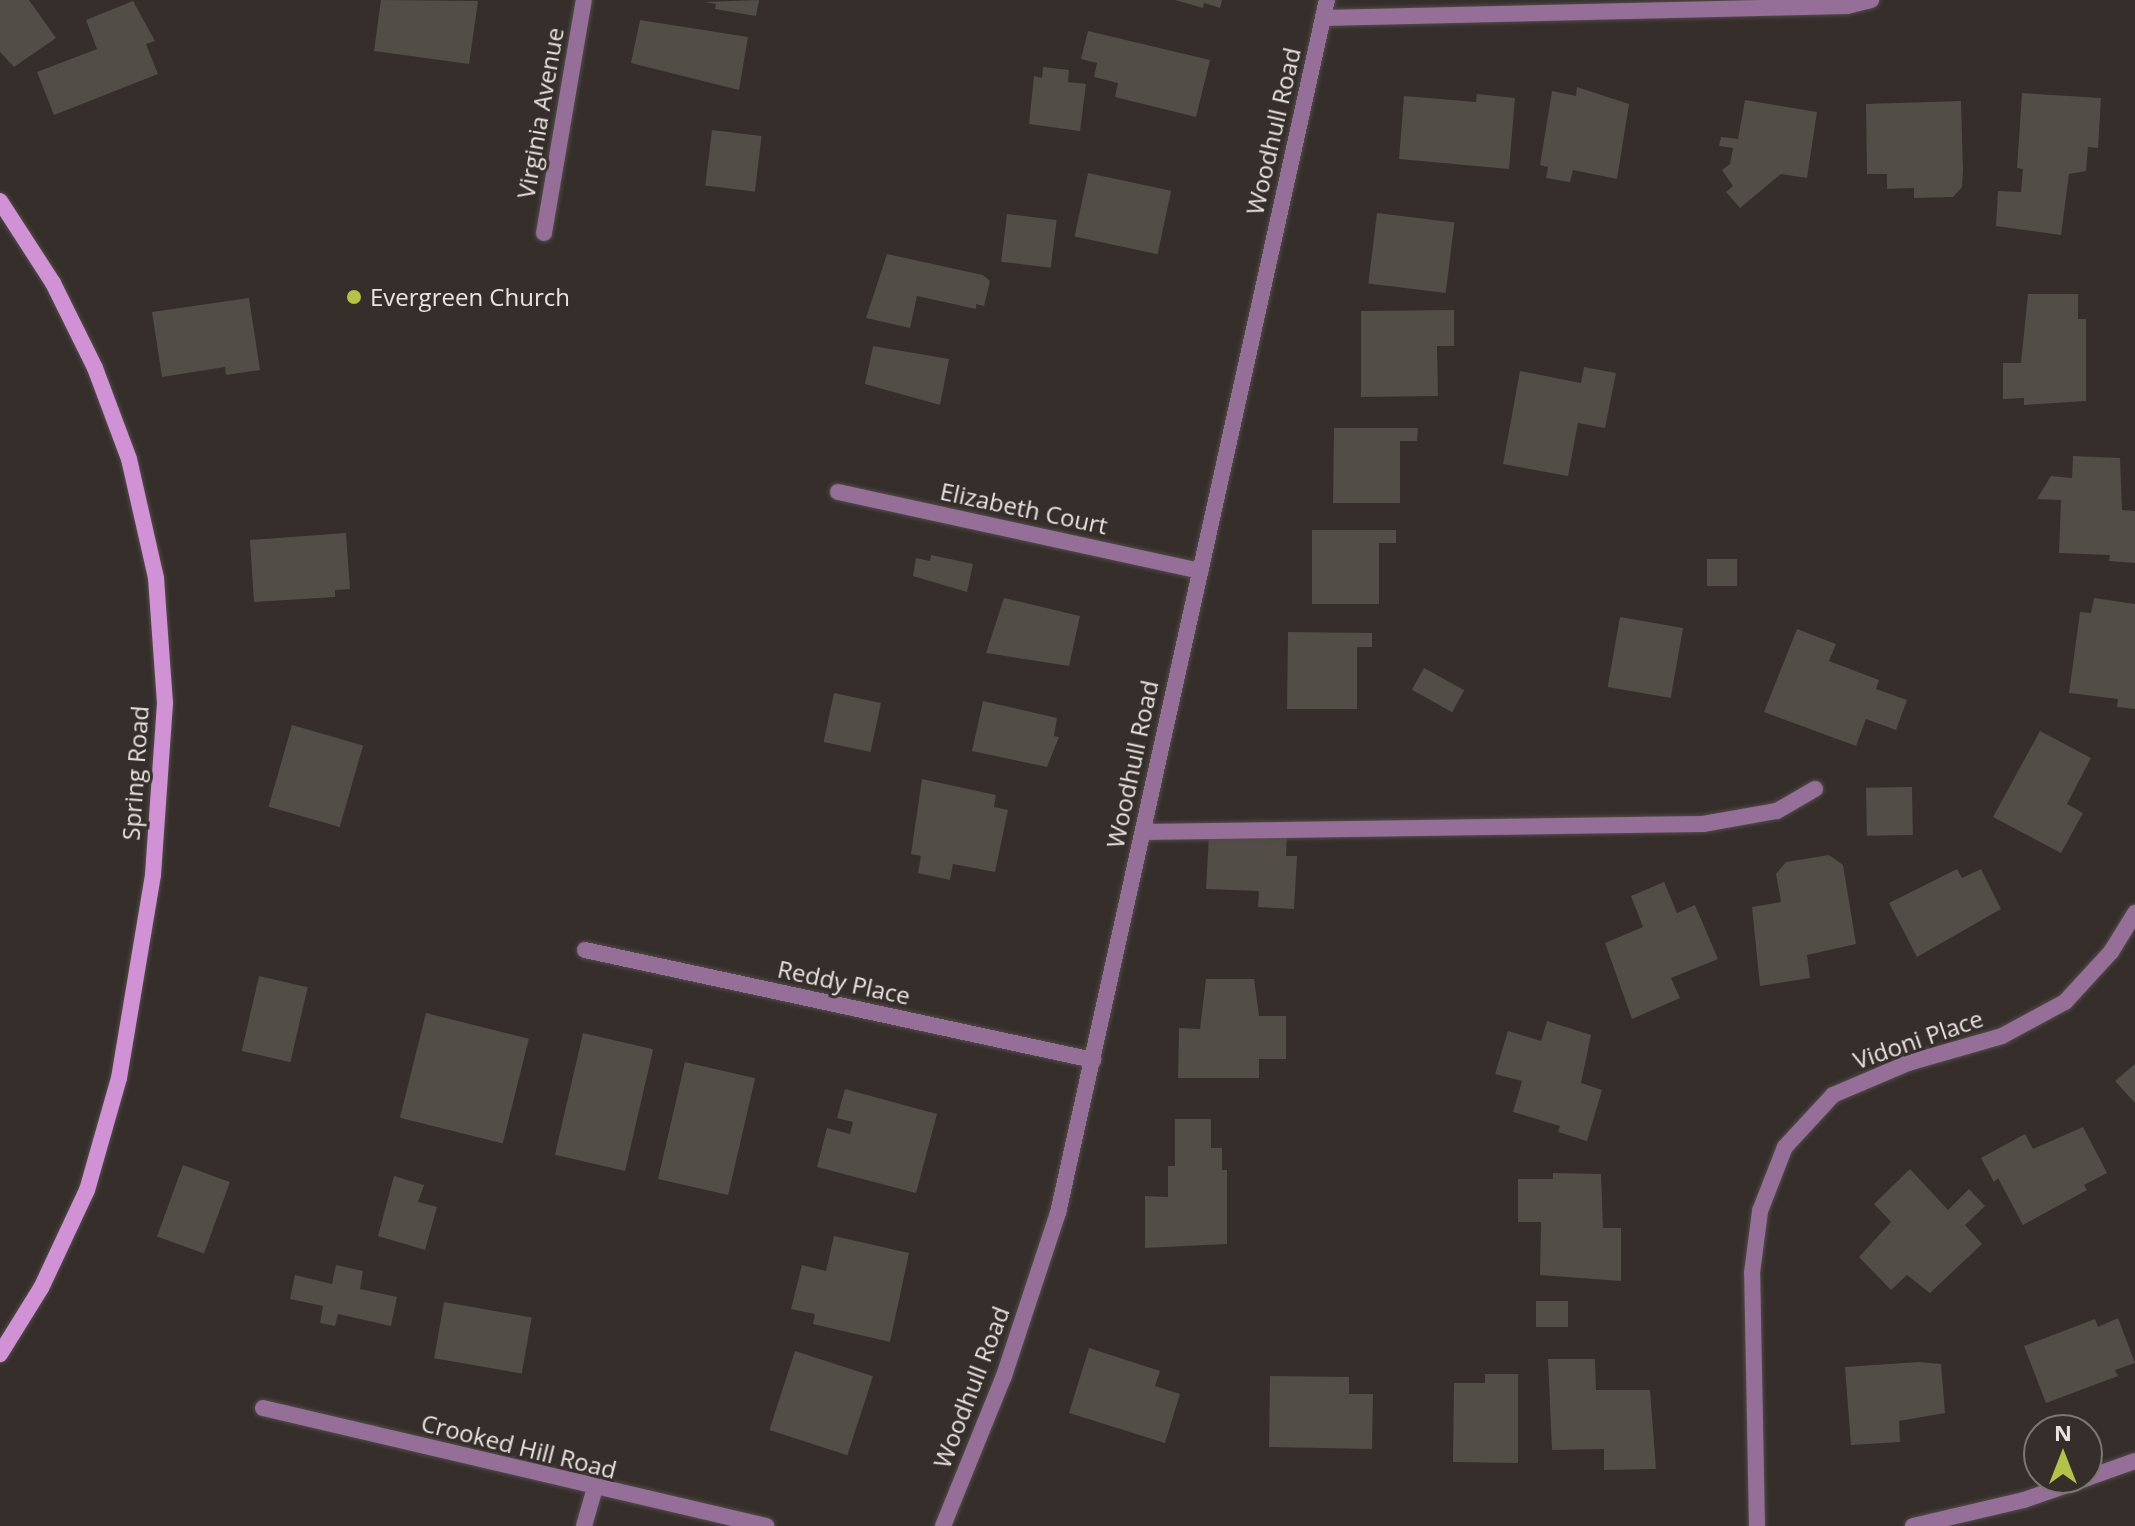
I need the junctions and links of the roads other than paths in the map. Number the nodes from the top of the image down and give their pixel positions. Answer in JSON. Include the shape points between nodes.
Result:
{"nodes":[{"id":1,"x":584,"y":0,"type":"edge"},
{"id":2,"x":1327,"y":0,"type":"edge"},
{"id":3,"x":1871,"y":0,"type":"edge"},
{"id":4,"x":1323,"y":18,"type":"junction"},
{"id":5,"x":0,"y":201,"type":"edge"},
{"id":6,"x":544,"y":233,"type":"dead end"},
{"id":7,"x":838,"y":492,"type":"dead end"},
{"id":8,"x":1200,"y":571,"type":"junction"},
{"id":9,"x":1815,"y":789,"type":"dead end"},
{"id":10,"x":1143,"y":832,"type":"junction"},
{"id":11,"x":2135,"y":913,"type":"edge"},
{"id":12,"x":585,"y":950,"type":"dead end"},
{"id":13,"x":1093,"y":1060,"type":"junction"},
{"id":14,"x":0,"y":1354,"type":"edge"},
{"id":15,"x":263,"y":1408,"type":"dead end"},
{"id":16,"x":2135,"y":1461,"type":"edge"},
{"id":17,"x":2103,"y":1472,"type":"edge"},
{"id":18,"x":594,"y":1490,"type":"junction"},
{"id":19,"x":2041,"y":1494,"type":"edge"},
{"id":20,"x":584,"y":1526,"type":"edge"},
{"id":21,"x":766,"y":1526,"type":"edge"},
{"id":22,"x":943,"y":1526,"type":"edge"},
{"id":23,"x":1757,"y":1526,"type":"edge"},
{"id":24,"x":1913,"y":1526,"type":"edge"}],
"edges":[{"from":1,"to":6,"type":"street","name":"Virginia Avenue"},
{"from":2,"to":4,"type":"street","name":"Woodhull Road"},
{"from":3,"to":4,"type":"street","via":[[1847,6]]},
{"from":4,"to":8,"type":"street","name":"Woodhull Road"},
{"from":5,"to":14,"type":"main road","name":"Spring Road","via":[[60,297],[95,368],[129,459],[156,578],[165,703],[153,875],[119,1078],[87,1190],[41,1288]]},
{"from":7,"to":8,"type":"street","name":"Elizabeth Court"},
{"from":8,"to":10,"type":"street","name":"Woodhull Road"},
{"from":9,"to":10,"type":"street","via":[[1777,811],[1703,824]]},
{"from":10,"to":13,"type":"street","name":"Woodhull Road"},
{"from":11,"to":23,"type":"street","name":"Vidoni Place","via":[[2111,952],[2065,1002],[2002,1036],[1908,1063],[1833,1095],[1785,1147],[1760,1211],[1752,1273]]},
{"from":12,"to":13,"type":"street","name":"Reddy Place"},
{"from":13,"to":22,"type":"street","name":"Woodhull Road","via":[[1058,1213],[1004,1376]]},
{"from":15,"to":18,"type":"street","name":"Crooked Hill Road"},
{"from":16,"to":17,"type":"street"},
{"from":18,"to":20,"type":"street"},
{"from":18,"to":21,"type":"street","name":"Crooked Hill Road"},
{"from":19,"to":24,"type":"street"}]}
